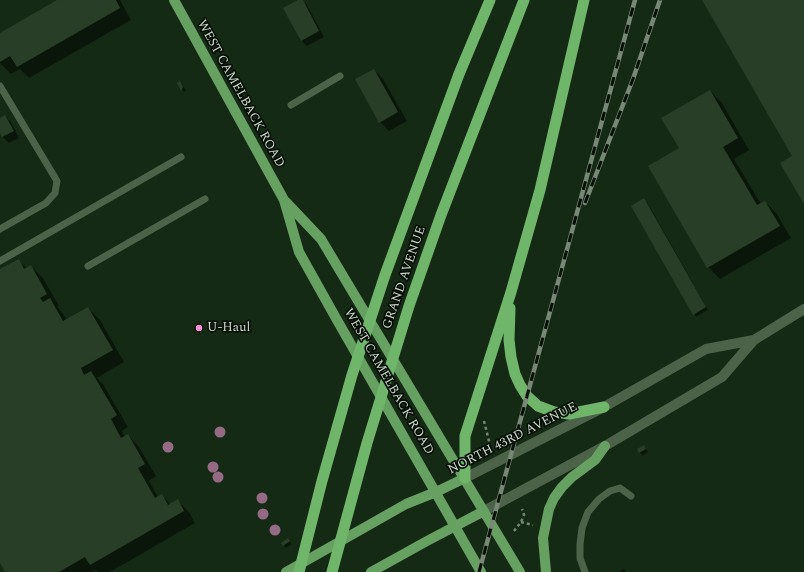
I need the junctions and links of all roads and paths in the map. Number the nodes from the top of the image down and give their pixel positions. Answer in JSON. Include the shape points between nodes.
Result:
{"nodes":[{"id":1,"x":174,"y":0,"type":"edge"},
{"id":2,"x":490,"y":0,"type":"edge"},
{"id":3,"x":524,"y":0,"type":"edge"},
{"id":4,"x":584,"y":0,"type":"edge"},
{"id":5,"x":340,"y":76,"type":"dead end"},
{"id":6,"x":0,"y":86,"type":"edge"},
{"id":7,"x":290,"y":105,"type":"dead end"},
{"id":8,"x":181,"y":157,"type":"dead end"},
{"id":9,"x":205,"y":199,"type":"dead end"},
{"id":10,"x":284,"y":200,"type":"junction"},
{"id":11,"x":0,"y":229,"type":"edge"},
{"id":12,"x":0,"y":261,"type":"edge"},
{"id":13,"x":88,"y":266,"type":"dead end"},
{"id":14,"x":511,"y":292,"type":"junction"},
{"id":15,"x":804,"y":309,"type":"edge"},
{"id":16,"x":754,"y":340,"type":"junction"},
{"id":17,"x":604,"y":407,"type":"junction"},
{"id":18,"x":484,"y":420,"type":"dead end"},
{"id":19,"x":490,"y":445,"type":"dead end"},
{"id":20,"x":606,"y":446,"type":"junction"},
{"id":21,"x":465,"y":478,"type":"junction"},
{"id":22,"x":436,"y":492,"type":"junction"},
{"id":23,"x":631,"y":496,"type":"dead end"},
{"id":24,"x":522,"y":509,"type":"dead end"},
{"id":25,"x":484,"y":511,"type":"junction"},
{"id":26,"x":521,"y":522,"type":"junction"},
{"id":27,"x":456,"y":526,"type":"junction"},
{"id":28,"x":538,"y":526,"type":"dead end"},
{"id":29,"x":514,"y":531,"type":"dead end"},
{"id":30,"x":286,"y":572,"type":"edge"},
{"id":31,"x":298,"y":572,"type":"edge"},
{"id":32,"x":332,"y":572,"type":"edge"},
{"id":33,"x":371,"y":572,"type":"edge"},
{"id":34,"x":481,"y":572,"type":"edge"},
{"id":35,"x":520,"y":572,"type":"edge"},
{"id":36,"x":546,"y":572,"type":"edge"},
{"id":37,"x":585,"y":572,"type":"edge"}],
"edges":[{"from":1,"to":10,"type":"main road","name":"WEST CAMELBACK ROAD"},
{"from":2,"to":31,"type":"highway","name":"GRAND AVENUE","via":[[459,74],[384,275],[352,375]]},
{"from":3,"to":32,"type":"highway","name":"GRAND AVENUE","via":[[441,215],[409,306],[367,443]]},
{"from":4,"to":14,"type":"highway","via":[[540,190]]},
{"from":5,"to":7,"type":"lane"},
{"from":6,"to":11,"type":"lane","via":[[57,181],[55,193],[46,203]]},
{"from":8,"to":12,"type":"lane"},
{"from":9,"to":13,"type":"lane"},
{"from":10,"to":21,"type":"main road","name":"WEST CAMELBACK ROAD","via":[[321,239]]},
{"from":10,"to":22,"type":"main road","name":"WEST CAMELBACK ROAD","via":[[299,252]]},
{"from":14,"to":17,"type":"highway","via":[[511,357],[515,374],[527,396],[538,406],[554,412],[569,414]]},
{"from":14,"to":21,"type":"highway","via":[[465,436]]},
{"from":15,"to":16,"type":"main road","name":"NORTH 43RD AVENUE"},
{"from":16,"to":17,"type":"main road","name":"NORTH 43RD AVENUE","via":[[706,349]]},
{"from":16,"to":20,"type":"main road","name":"NORTH 43RD AVENUE","via":[[722,377]]},
{"from":17,"to":21,"type":"main road","name":"NORTH 43RD AVENUE"},
{"from":18,"to":19,"type":"path"},
{"from":20,"to":25,"type":"main road","name":"NORTH 43RD AVENUE"},
{"from":20,"to":36,"type":"main road","via":[[595,460],[572,477],[554,498],[543,538]]},
{"from":21,"to":22,"type":"main road","name":"NORTH 43RD AVENUE"},
{"from":21,"to":25,"type":"main road","name":"WEST CAMELBACK ROAD"},
{"from":22,"to":27,"type":"main road","name":"WEST CAMELBACK ROAD"},
{"from":22,"to":30,"type":"main road","name":"NORTH 43RD AVENUE","via":[[406,504]]},
{"from":23,"to":37,"type":"lane","via":[[620,488],[610,491],[588,512],[580,544],[580,558]]},
{"from":24,"to":26,"type":"path","via":[[524,514]]},
{"from":25,"to":27,"type":"main road","name":"NORTH 43RD AVENUE"},
{"from":25,"to":35,"type":"main road","name":"WEST CAMELBACK ROAD"},
{"from":26,"to":28,"type":"path"},
{"from":26,"to":29,"type":"path"},
{"from":27,"to":33,"type":"main road","name":"NORTH 43RD AVENUE"},
{"from":27,"to":34,"type":"main road","name":"WEST CAMELBACK ROAD"}]}
